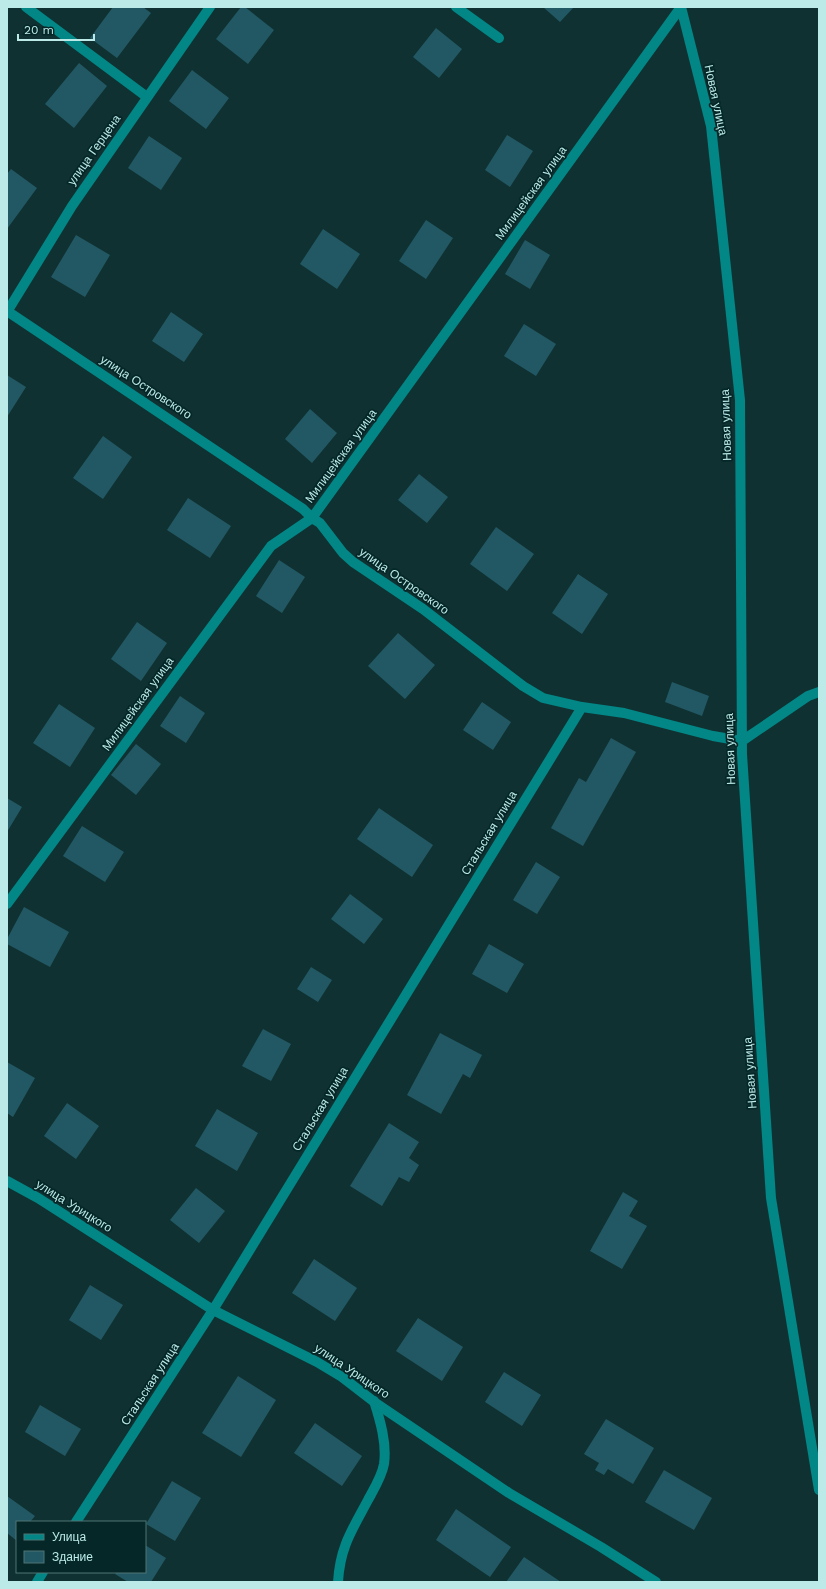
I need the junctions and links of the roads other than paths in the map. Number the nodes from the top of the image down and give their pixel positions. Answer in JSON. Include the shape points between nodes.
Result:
{"nodes":[{"id":1,"x":26,"y":7,"type":"edge"},
{"id":2,"x":210,"y":7,"type":"edge"},
{"id":3,"x":456,"y":7,"type":"edge"},
{"id":4,"x":681,"y":7,"type":"edge"},
{"id":5,"x":499,"y":38,"type":"dead end"},
{"id":6,"x":147,"y":96,"type":"junction"},
{"id":7,"x":7,"y":312,"type":"edge"},
{"id":8,"x":312,"y":518,"type":"junction"},
{"id":9,"x":819,"y":692,"type":"edge"},
{"id":10,"x":582,"y":707,"type":"junction"},
{"id":11,"x":742,"y":741,"type":"junction"},
{"id":12,"x":7,"y":904,"type":"edge"},
{"id":13,"x":7,"y":1181,"type":"edge"},
{"id":14,"x":213,"y":1310,"type":"junction"},
{"id":15,"x":374,"y":1401,"type":"junction"},
{"id":16,"x":819,"y":1490,"type":"edge"},
{"id":17,"x":77,"y":1521,"type":"edge"},
{"id":18,"x":42,"y":1573,"type":"edge"},
{"id":19,"x":37,"y":1582,"type":"edge"},
{"id":20,"x":338,"y":1582,"type":"edge"},
{"id":21,"x":656,"y":1582,"type":"edge"}],
"edges":[{"from":1,"to":6,"type":"street"},
{"from":2,"to":6,"type":"street","name":"улица Герцена"},
{"from":3,"to":5,"type":"street"},
{"from":4,"to":8,"type":"street","name":"Милицейская улица"},
{"from":4,"to":11,"type":"street","name":"Новая улица","via":[[711,126],[740,400]]},
{"from":6,"to":7,"type":"street","name":"улица Герцена","via":[[72,206]]},
{"from":7,"to":8,"type":"street","name":"улица Островского","via":[[220,452],[303,509]]},
{"from":8,"to":10,"type":"street","name":"улица Островского","via":[[320,523],[343,553],[354,562],[422,609],[523,686],[543,698]]},
{"from":8,"to":12,"type":"street","name":"Милицейская улица","via":[[270,546]]},
{"from":9,"to":11,"type":"street","via":[[808,696]]},
{"from":10,"to":11,"type":"street","name":"улица Островского","via":[[624,713],[712,736]]},
{"from":10,"to":14,"type":"street","name":"Стальская улица"},
{"from":11,"to":16,"type":"street","name":"Новая улица","via":[[771,1198]]},
{"from":13,"to":14,"type":"street","name":"улица Урицкого","via":[[38,1198]]},
{"from":14,"to":15,"type":"street","name":"улица Урицкого","via":[[317,1362]]},
{"from":14,"to":17,"type":"street","name":"Стальская улица"},
{"from":15,"to":20,"type":"street","via":[[384,1448],[384,1465],[376,1486],[342,1550]]},
{"from":15,"to":21,"type":"street","name":"улица Урицкого","via":[[509,1493],[601,1546]]},
{"from":18,"to":19,"type":"street"}]}
